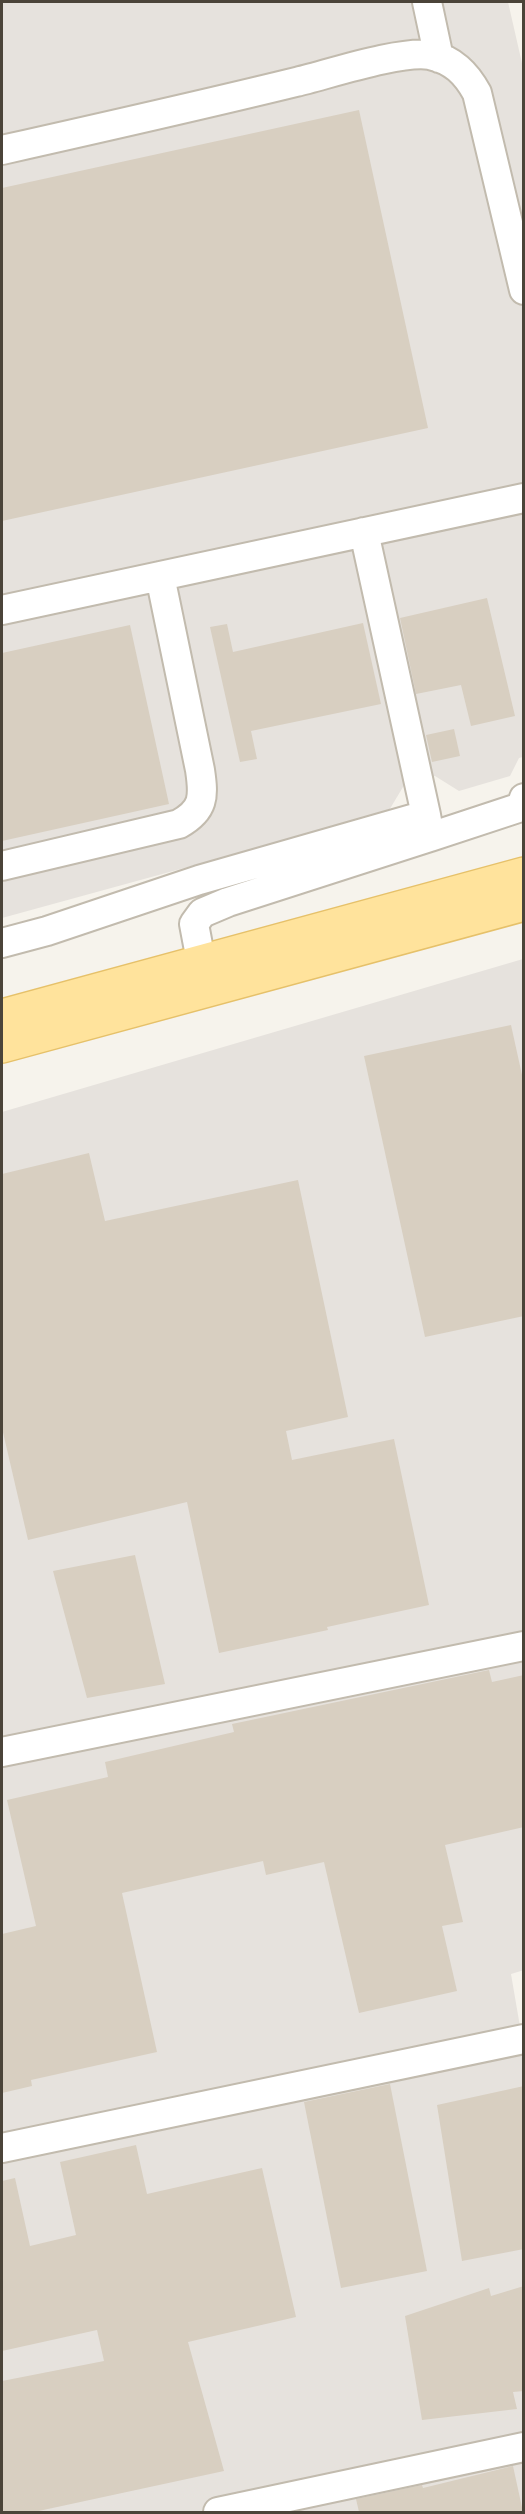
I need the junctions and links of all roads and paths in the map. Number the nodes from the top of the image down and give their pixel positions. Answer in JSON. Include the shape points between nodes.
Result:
{"nodes":[{"id":1,"x":427,"y":2,"type":"edge"},
{"id":2,"x":439,"y":58,"type":"junction"},
{"id":3,"x":2,"y":150,"type":"edge"},
{"id":4,"x":524,"y":290,"type":"edge"},
{"id":5,"x":524,"y":498,"type":"edge"},
{"id":6,"x":364,"y":532,"type":"junction"},
{"id":7,"x":160,"y":576,"type":"junction"},
{"id":8,"x":2,"y":610,"type":"edge"},
{"id":9,"x":524,"y":798,"type":"edge"},
{"id":10,"x":428,"y":826,"type":"junction"},
{"id":11,"x":2,"y":866,"type":"edge"},
{"id":12,"x":524,"y":874,"type":"edge"},
{"id":13,"x":524,"y":904,"type":"edge"},
{"id":14,"x":2,"y":943,"type":"edge"},
{"id":15,"x":204,"y":976,"type":"junction"},
{"id":16,"x":2,"y":1016,"type":"edge"},
{"id":17,"x":2,"y":1046,"type":"edge"},
{"id":18,"x":524,"y":1646,"type":"edge"},
{"id":19,"x":2,"y":1752,"type":"edge"},
{"id":20,"x":524,"y":2039,"type":"edge"},
{"id":21,"x":2,"y":2148,"type":"edge"},
{"id":22,"x":524,"y":2447,"type":"edge"},
{"id":23,"x":218,"y":2512,"type":"edge"}],
"edges":[{"from":1,"to":2,"type":"street"},
{"from":2,"to":3,"type":"street","via":[[396,58]]},
{"from":2,"to":4,"type":"street","via":[[450,61],[468,76],[477,93]]},
{"from":5,"to":6,"type":"street"},
{"from":6,"to":7,"type":"street"},
{"from":6,"to":10,"type":"street"},
{"from":7,"to":8,"type":"street"},
{"from":7,"to":11,"type":"street","via":[[200,770],[200,806],[178,824]]},
{"from":9,"to":10,"type":"street","via":[[521,807]]},
{"from":10,"to":14,"type":"street","via":[[199,880]]},
{"from":10,"to":15,"type":"street","via":[[202,914],[194,924]]},
{"from":12,"to":15,"type":"main road"},
{"from":13,"to":15,"type":"main road"},
{"from":15,"to":16,"type":"main road"},
{"from":15,"to":17,"type":"main road"},
{"from":18,"to":19,"type":"street"},
{"from":20,"to":21,"type":"street"},
{"from":22,"to":23,"type":"street"}]}
